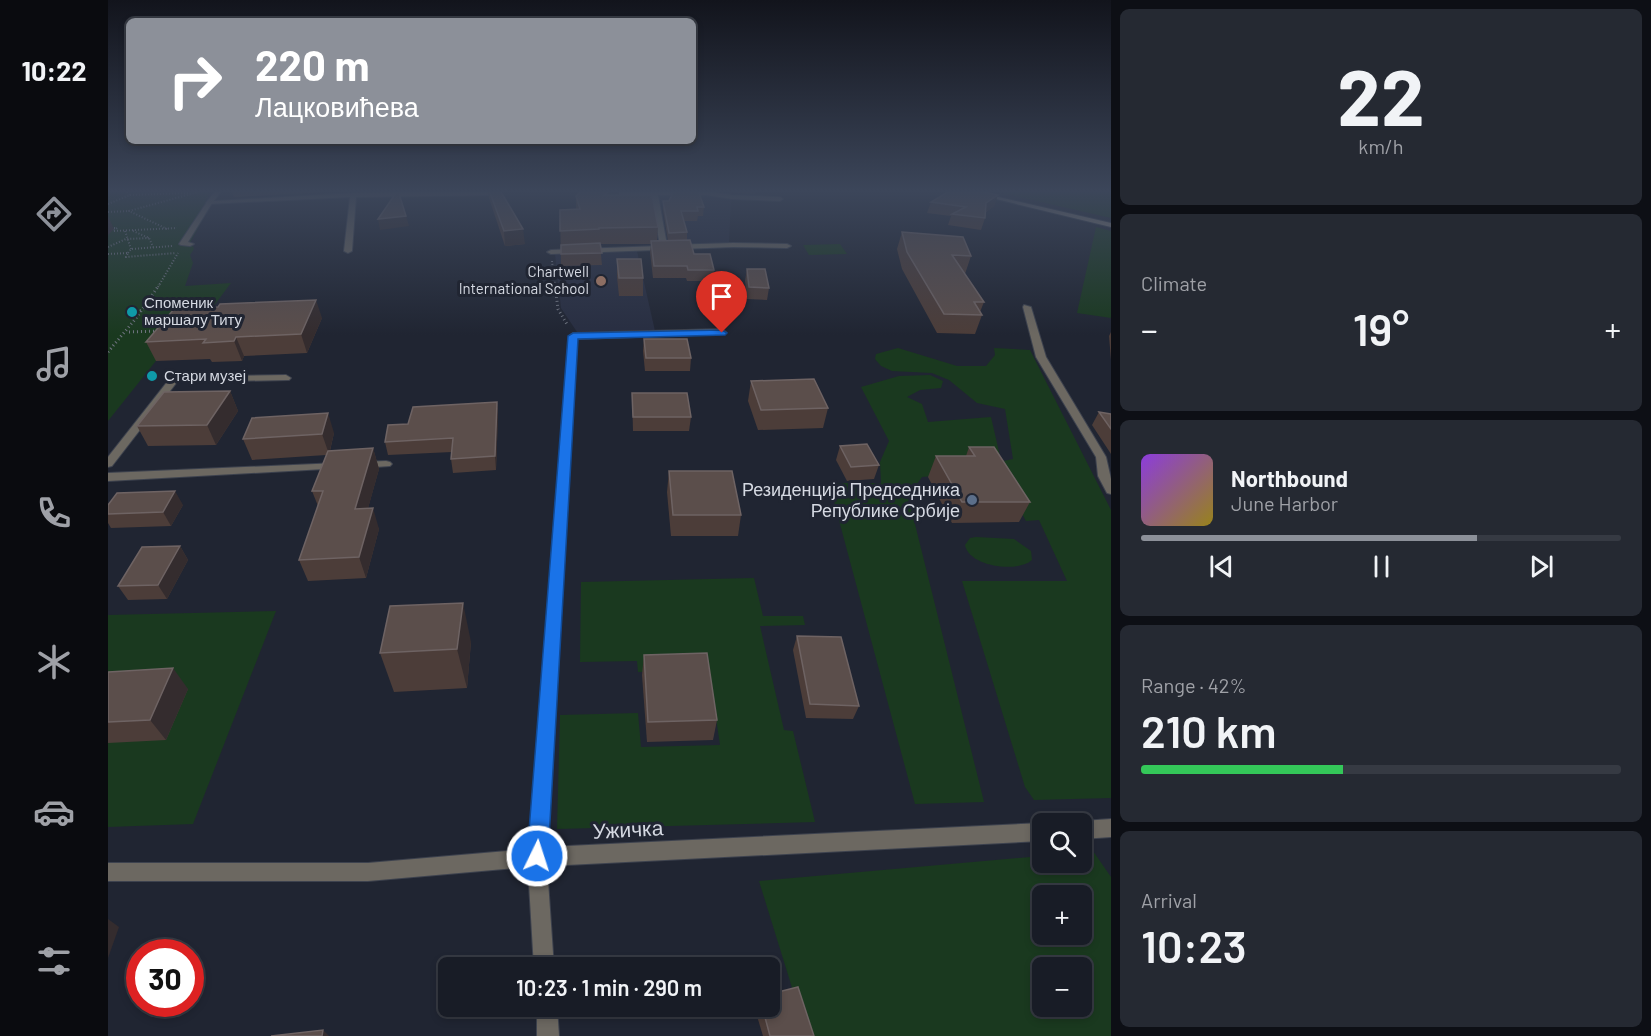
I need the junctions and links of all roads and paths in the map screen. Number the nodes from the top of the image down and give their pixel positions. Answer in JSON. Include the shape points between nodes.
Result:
{"nodes":[{"id":1,"x":140,"y":238,"type":"edge"},
{"id":2,"x":148,"y":238,"type":"edge"},
{"id":3,"x":188,"y":238,"type":"edge"},
{"id":4,"x":350,"y":238,"type":"edge"},
{"id":5,"x":662,"y":238,"type":"edge"},
{"id":6,"x":126,"y":239,"type":"junction"},
{"id":7,"x":185,"y":245,"type":"junction"},
{"id":8,"x":175,"y":246,"type":"dead end"},
{"id":9,"x":787,"y":246,"type":"dead end"},
{"id":10,"x":108,"y":247,"type":"edge"},
{"id":11,"x":153,"y":247,"type":"junction"},
{"id":12,"x":145,"y":248,"type":"junction"},
{"id":13,"x":664,"y":248,"type":"junction"},
{"id":14,"x":131,"y":249,"type":"junction"},
{"id":15,"x":348,"y":251,"type":"dead end"},
{"id":16,"x":551,"y":252,"type":"joint"},
{"id":17,"x":128,"y":253,"type":"junction"},
{"id":18,"x":178,"y":253,"type":"junction"},
{"id":19,"x":108,"y":254,"type":"edge"},
{"id":20,"x":1027,"y":307,"type":"dead end"},
{"id":21,"x":144,"y":310,"type":"junction"},
{"id":22,"x":132,"y":312,"type":"dead end"},
{"id":23,"x":170,"y":331,"type":"edge"},
{"id":24,"x":128,"y":332,"type":"junction"},
{"id":25,"x":722,"y":333,"type":"dead end"},
{"id":26,"x":573,"y":336,"type":"junction"},
{"id":27,"x":108,"y":352,"type":"edge"},
{"id":28,"x":286,"y":378,"type":"dead end"},
{"id":29,"x":108,"y":464,"type":"edge"},
{"id":30,"x":386,"y":464,"type":"dead end"},
{"id":31,"x":108,"y":477,"type":"edge"},
{"id":32,"x":1111,"y":490,"type":"edge"},
{"id":33,"x":1111,"y":828,"type":"edge"},
{"id":34,"x":1092,"y":829,"type":"edge"},
{"id":35,"x":1032,"y":832,"type":"edge"},
{"id":36,"x":537,"y":856,"type":"junction"},
{"id":37,"x":108,"y":872,"type":"edge"},
{"id":38,"x":543,"y":957,"type":"edge"},
{"id":39,"x":548,"y":1017,"type":"edge"},
{"id":40,"x":549,"y":1036,"type":"edge"}],
"edges":[{"from":1,"to":6,"type":"path"},
{"from":2,"to":11,"type":"path"},
{"from":3,"to":7,"type":"street"},
{"from":4,"to":15,"type":"street"},
{"from":5,"to":13,"type":"street"},
{"from":6,"to":10,"type":"path"},
{"from":6,"to":14,"type":"path"},
{"from":7,"to":11,"type":"path"},
{"from":7,"to":18,"type":"path"},
{"from":8,"to":12,"type":"path"},
{"from":9,"to":13,"type":"street"},
{"from":11,"to":12,"type":"path"},
{"from":12,"to":14,"type":"path"},
{"from":13,"to":16,"type":"street"},
{"from":14,"to":17,"type":"path"},
{"from":16,"to":26,"type":"path","via":[[558,309]]},
{"from":17,"to":18,"type":"path","via":[[126,257]]},
{"from":17,"to":19,"type":"path"},
{"from":18,"to":21,"type":"path"},
{"from":20,"to":32,"type":"street","via":[[1041,357],[1101,457]]},
{"from":21,"to":22,"type":"path"},
{"from":21,"to":24,"type":"path"},
{"from":23,"to":24,"type":"path"},
{"from":24,"to":27,"type":"path"},
{"from":25,"to":26,"type":"street"},
{"from":26,"to":36,"type":"street"},
{"from":28,"to":29,"type":"street","via":[[174,380]]},
{"from":30,"to":31,"type":"street"},
{"from":33,"to":34,"type":"street"},
{"from":35,"to":36,"type":"street","name":"Ужичка"},
{"from":36,"to":37,"type":"street","name":"Ужичка","via":[[368,872]]},
{"from":36,"to":38,"type":"street"},
{"from":39,"to":40,"type":"street"}]}
